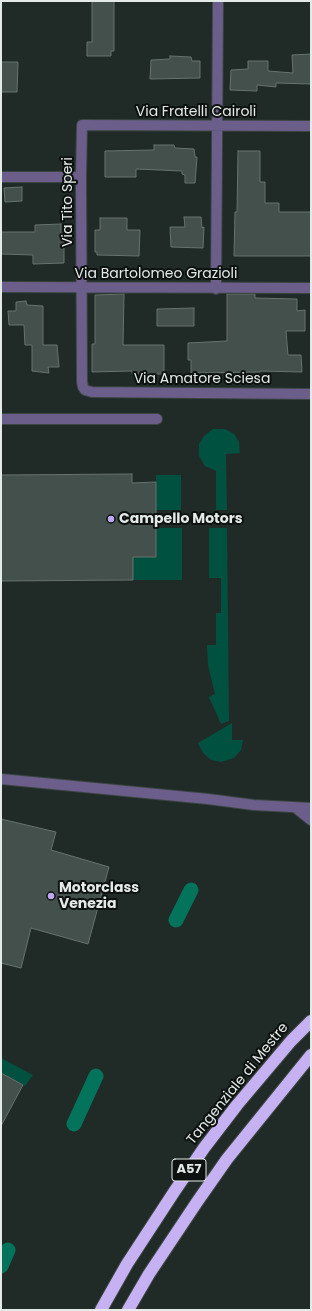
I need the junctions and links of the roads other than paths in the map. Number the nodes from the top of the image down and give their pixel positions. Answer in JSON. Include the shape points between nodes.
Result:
{"nodes":[{"id":1,"x":218,"y":1,"type":"edge"},
{"id":2,"x":82,"y":125,"type":"joint"},
{"id":3,"x":217,"y":126,"type":"junction"},
{"id":4,"x":311,"y":126,"type":"edge"},
{"id":5,"x":1,"y":177,"type":"edge"},
{"id":6,"x":81,"y":177,"type":"junction"},
{"id":7,"x":1,"y":287,"type":"edge"},
{"id":8,"x":82,"y":288,"type":"junction"},
{"id":9,"x":311,"y":288,"type":"edge"},
{"id":10,"x":216,"y":289,"type":"junction"},
{"id":11,"x":92,"y":392,"type":"joint"},
{"id":12,"x":311,"y":394,"type":"edge"},
{"id":13,"x":157,"y":419,"type":"dead end"},
{"id":14,"x":1,"y":420,"type":"edge"},
{"id":15,"x":1,"y":779,"type":"edge"},
{"id":16,"x":311,"y":801,"type":"edge"},
{"id":17,"x":296,"y":808,"type":"junction"},
{"id":18,"x":311,"y":808,"type":"edge"},
{"id":19,"x":311,"y":820,"type":"edge"},
{"id":20,"x":311,"y":1021,"type":"edge"},
{"id":21,"x":310,"y":1056,"type":"edge"},
{"id":22,"x":110,"y":1294,"type":"junction"},
{"id":23,"x":130,"y":1308,"type":"edge"},
{"id":24,"x":96,"y":1310,"type":"edge"},
{"id":25,"x":101,"y":1310,"type":"edge"}],
"edges":[{"from":1,"to":3,"type":"street"},
{"from":2,"to":3,"type":"street","name":"Via Fratelli Cairoli"},
{"from":2,"to":6,"type":"street","name":"Via Tito Speri"},
{"from":3,"to":4,"type":"street","name":"Via Fratelli Cairoli"},
{"from":3,"to":10,"type":"street"},
{"from":5,"to":6,"type":"street"},
{"from":6,"to":8,"type":"street","name":"Via Tito Speri"},
{"from":7,"to":8,"type":"street","name":"Via Bartolomeo Grazioli"},
{"from":8,"to":10,"type":"street","name":"Via Bartolomeo Grazioli"},
{"from":8,"to":11,"type":"street","name":"Via Tito Speri","via":[[82,387]]},
{"from":9,"to":10,"type":"street","name":"Via Bartolomeo Grazioli"},
{"from":11,"to":12,"type":"street","name":"Via Amatore Sciesa"},
{"from":13,"to":14,"type":"street"},
{"from":15,"to":17,"type":"street"},
{"from":16,"to":17,"type":"street"},
{"from":17,"to":18,"type":"street"},
{"from":17,"to":19,"type":"street"},
{"from":20,"to":22,"type":"highway","name":"Tangenziale di Mestre","number":"A57","via":[[237,1105],[204,1148]]},
{"from":21,"to":23,"type":"highway","number":"A57","via":[[197,1202]]},
{"from":22,"to":24,"type":"highway","number":"A57"},
{"from":22,"to":25,"type":"highway","name":"Tangenziale di Mestre","number":"A57"}]}
